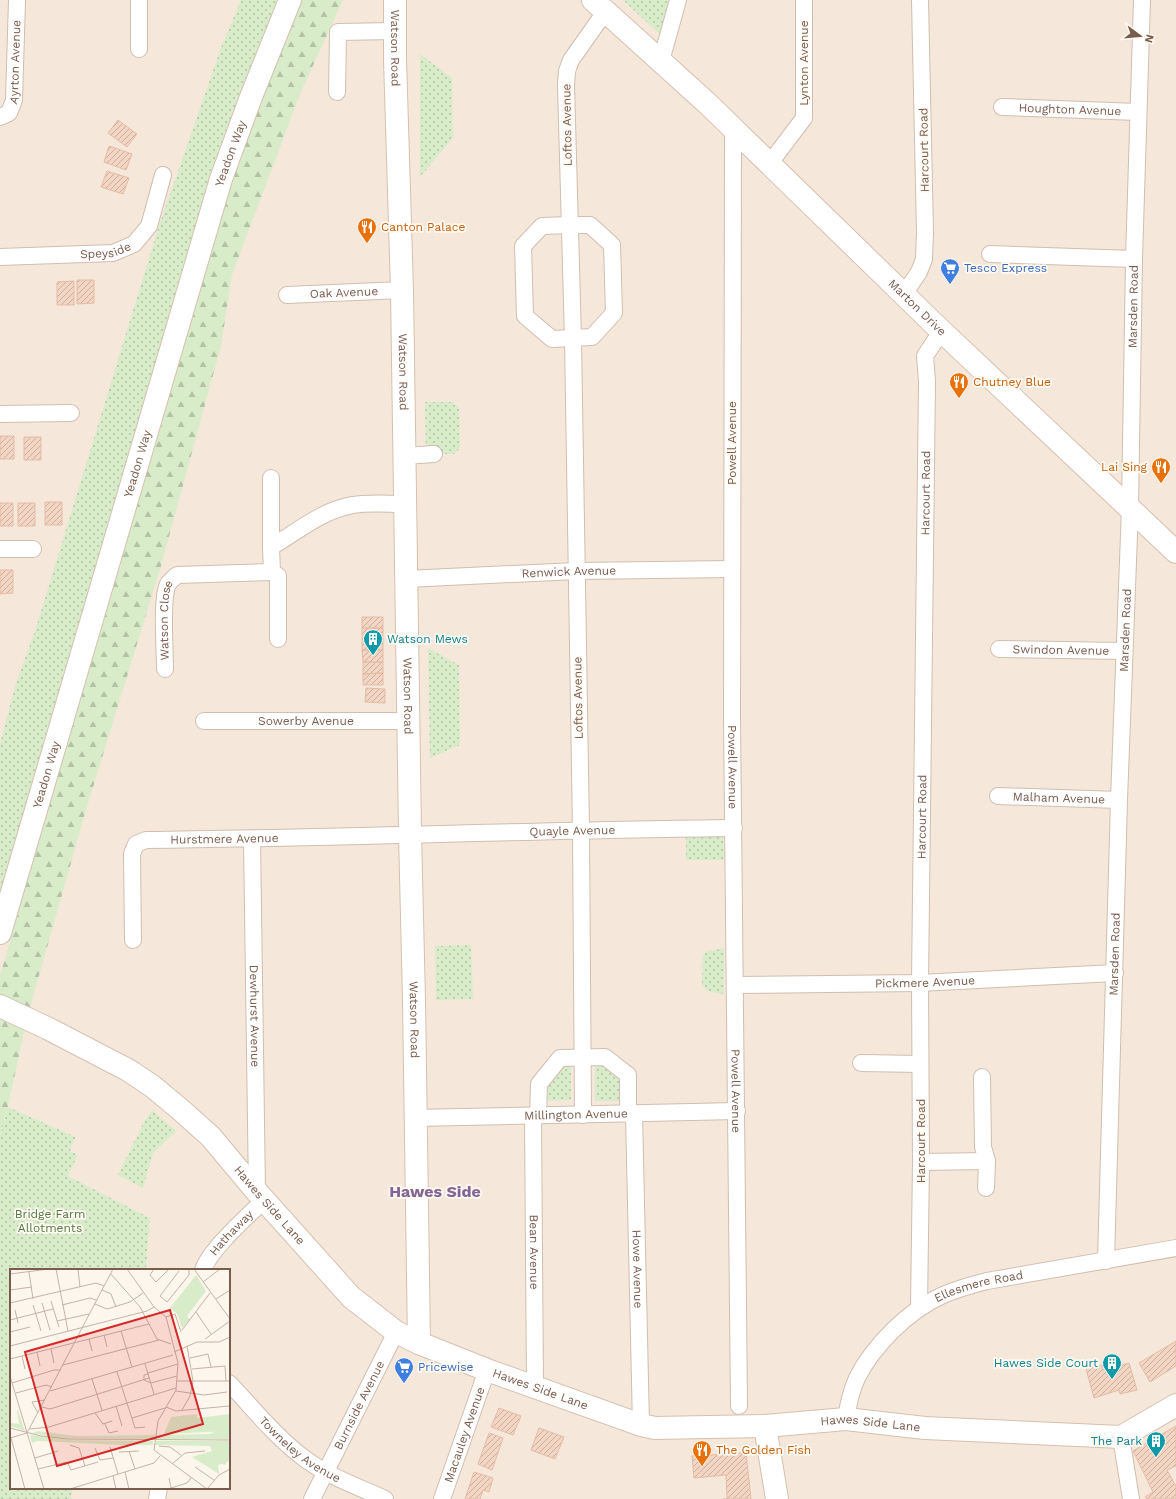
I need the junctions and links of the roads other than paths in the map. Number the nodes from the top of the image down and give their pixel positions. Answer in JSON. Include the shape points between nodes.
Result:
{"nodes":[{"id":1,"x":17,"y":0,"type":"edge"},
{"id":2,"x":139,"y":0,"type":"edge"},
{"id":3,"x":290,"y":0,"type":"edge"},
{"id":4,"x":395,"y":0,"type":"edge"},
{"id":5,"x":678,"y":0,"type":"edge"},
{"id":6,"x":804,"y":0,"type":"edge"},
{"id":7,"x":920,"y":0,"type":"edge"},
{"id":8,"x":1142,"y":0,"type":"edge"},
{"id":9,"x":599,"y":6,"type":"edge"},
{"id":10,"x":395,"y":31,"type":"junction"},
{"id":11,"x":139,"y":49,"type":"dead end"},
{"id":12,"x":661,"y":61,"type":"junction"},
{"id":13,"x":337,"y":92,"type":"dead end"},
{"id":14,"x":1002,"y":107,"type":"dead end"},
{"id":15,"x":1138,"y":112,"type":"junction"},
{"id":16,"x":0,"y":117,"type":"edge"},
{"id":17,"x":733,"y":129,"type":"junction"},
{"id":18,"x":770,"y":163,"type":"junction"},
{"id":19,"x":163,"y":175,"type":"dead end"},
{"id":20,"x":570,"y":225,"type":"junction"},
{"id":21,"x":990,"y":254,"type":"dead end"},
{"id":22,"x":0,"y":256,"type":"edge"},
{"id":23,"x":1134,"y":259,"type":"junction"},
{"id":24,"x":402,"y":290,"type":"junction"},
{"id":25,"x":904,"y":294,"type":"junction"},
{"id":26,"x":287,"y":295,"type":"dead end"},
{"id":27,"x":942,"y":330,"type":"junction"},
{"id":28,"x":573,"y":339,"type":"junction"},
{"id":29,"x":71,"y":413,"type":"dead end"},
{"id":30,"x":0,"y":414,"type":"edge"},
{"id":31,"x":434,"y":454,"type":"dead end"},
{"id":32,"x":404,"y":456,"type":"junction"},
{"id":33,"x":271,"y":478,"type":"dead end"},
{"id":34,"x":405,"y":504,"type":"junction"},
{"id":35,"x":1130,"y":508,"type":"junction"},
{"id":36,"x":272,"y":547,"type":"junction"},
{"id":37,"x":0,"y":549,"type":"edge"},
{"id":38,"x":33,"y":549,"type":"dead end"},
{"id":39,"x":1176,"y":552,"type":"edge"},
{"id":40,"x":732,"y":569,"type":"junction"},
{"id":41,"x":576,"y":571,"type":"junction"},
{"id":42,"x":272,"y":572,"type":"junction"},
{"id":43,"x":406,"y":579,"type":"junction"},
{"id":44,"x":278,"y":639,"type":"dead end"},
{"id":45,"x":999,"y":649,"type":"dead end"},
{"id":46,"x":1124,"y":651,"type":"junction"},
{"id":47,"x":165,"y":669,"type":"dead end"},
{"id":48,"x":204,"y":721,"type":"dead end"},
{"id":49,"x":408,"y":721,"type":"junction"},
{"id":50,"x":998,"y":796,"type":"dead end"},
{"id":51,"x":1119,"y":800,"type":"junction"},
{"id":52,"x":734,"y":828,"type":"junction"},
{"id":53,"x":580,"y":830,"type":"junction"},
{"id":54,"x":410,"y":834,"type":"junction"},
{"id":55,"x":252,"y":839,"type":"junction"},
{"id":56,"x":0,"y":934,"type":"edge"},
{"id":57,"x":134,"y":940,"type":"dead end"},
{"id":58,"x":1115,"y":973,"type":"junction"},
{"id":59,"x":920,"y":983,"type":"junction"},
{"id":60,"x":735,"y":985,"type":"junction"},
{"id":61,"x":0,"y":1006,"type":"edge"},
{"id":62,"x":583,"y":1057,"type":"junction"},
{"id":63,"x":861,"y":1063,"type":"dead end"},
{"id":64,"x":920,"y":1064,"type":"junction"},
{"id":65,"x":982,"y":1077,"type":"dead end"},
{"id":66,"x":737,"y":1111,"type":"junction"},
{"id":67,"x":631,"y":1114,"type":"junction"},
{"id":68,"x":583,"y":1115,"type":"junction"},
{"id":69,"x":535,"y":1116,"type":"junction"},
{"id":70,"x":415,"y":1118,"type":"junction"},
{"id":71,"x":987,"y":1161,"type":"junction"},
{"id":72,"x":921,"y":1162,"type":"junction"},
{"id":73,"x":986,"y":1188,"type":"dead end"},
{"id":74,"x":261,"y":1196,"type":"junction"},
{"id":75,"x":1176,"y":1248,"type":"edge"},
{"id":76,"x":1106,"y":1261,"type":"junction"},
{"id":77,"x":203,"y":1269,"type":"edge"},
{"id":78,"x":919,"y":1308,"type":"junction"},
{"id":79,"x":396,"y":1332,"type":"junction"},
{"id":80,"x":418,"y":1343,"type":"junction"},
{"id":81,"x":487,"y":1370,"type":"junction"},
{"id":82,"x":230,"y":1383,"type":"edge"},
{"id":83,"x":535,"y":1387,"type":"junction"},
{"id":84,"x":1176,"y":1405,"type":"edge"},
{"id":85,"x":739,"y":1406,"type":"dead end"},
{"id":86,"x":846,"y":1419,"type":"junction"},
{"id":87,"x":641,"y":1425,"type":"junction"},
{"id":88,"x":765,"y":1426,"type":"junction"},
{"id":89,"x":1121,"y":1437,"type":"junction"},
{"id":90,"x":326,"y":1472,"type":"junction"},
{"id":91,"x":159,"y":1489,"type":"edge"},
{"id":92,"x":157,"y":1499,"type":"edge"},
{"id":93,"x":312,"y":1499,"type":"edge"},
{"id":94,"x":385,"y":1499,"type":"edge"},
{"id":95,"x":442,"y":1499,"type":"edge"},
{"id":96,"x":778,"y":1499,"type":"edge"},
{"id":97,"x":1131,"y":1499,"type":"edge"}],
"edges":[{"from":1,"to":16,"type":"street","name":"Ayrton Avenue","via":[[14,100],[9,113]]},
{"from":2,"to":11,"type":"street"},
{"from":3,"to":56,"type":"street","name":"Yeadon Way","via":[[221,179]]},
{"from":4,"to":10,"type":"street","name":"Watson Road"},
{"from":5,"to":12,"type":"street"},
{"from":6,"to":18,"type":"street","name":"Lynton Avenue","via":[[804,118]]},
{"from":7,"to":25,"type":"street","name":"Harcourt Road","via":[[924,259],[919,272]]},
{"from":8,"to":15,"type":"street","name":"Marsden Road"},
{"from":9,"to":12,"type":"street","name":"Marton Drive"},
{"from":9,"to":20,"type":"street","name":"Loftos Avenue","via":[[567,71]]},
{"from":10,"to":13,"type":"street","via":[[338,32]]},
{"from":10,"to":24,"type":"street","name":"Watson Road"},
{"from":12,"to":17,"type":"street","name":"Marton Drive"},
{"from":14,"to":15,"type":"street","name":"Houghton Avenue"},
{"from":15,"to":23,"type":"street","name":"Marsden Road"},
{"from":17,"to":18,"type":"street","name":"Marton Drive"},
{"from":17,"to":40,"type":"street","name":"Powell Avenue"},
{"from":18,"to":25,"type":"street","name":"Marton Drive"},
{"from":19,"to":22,"type":"street","name":"Speyside","via":[[149,226],[134,244],[113,253]]},
{"from":20,"to":28,"type":"street","name":"Loftos Avenue"},
{"from":20,"to":28,"type":"street","via":[[590,224],[612,245],[614,313],[592,337]]},
{"from":20,"to":28,"type":"street","via":[[542,226],[523,246],[525,316],[552,339]]},
{"from":21,"to":23,"type":"street"},
{"from":23,"to":35,"type":"street","name":"Marsden Road"},
{"from":24,"to":26,"type":"street","name":"Oak Avenue"},
{"from":24,"to":32,"type":"street","name":"Watson Road"},
{"from":25,"to":27,"type":"street","name":"Marton Drive"},
{"from":27,"to":35,"type":"street","name":"Marton Drive"},
{"from":27,"to":59,"type":"street","name":"Harcourt Road","via":[[925,356],[927,381]]},
{"from":28,"to":41,"type":"street","name":"Loftos Avenue"},
{"from":29,"to":30,"type":"street"},
{"from":31,"to":32,"type":"street"},
{"from":32,"to":34,"type":"street","name":"Watson Road"},
{"from":33,"to":36,"type":"street"},
{"from":34,"to":36,"type":"street","via":[[353,504],[325,514]]},
{"from":34,"to":43,"type":"street","name":"Watson Road"},
{"from":35,"to":39,"type":"street","name":"Marton Drive"},
{"from":35,"to":46,"type":"street","name":"Marsden Road"},
{"from":36,"to":42,"type":"street"},
{"from":37,"to":38,"type":"street"},
{"from":40,"to":41,"type":"street","name":"Renwick Avenue"},
{"from":40,"to":52,"type":"street","name":"Powell Avenue"},
{"from":41,"to":43,"type":"street","name":"Renwick Avenue"},
{"from":41,"to":53,"type":"street","name":"Loftos Avenue"},
{"from":42,"to":44,"type":"street","via":[[278,576]]},
{"from":42,"to":47,"type":"street","name":"Watson Close","via":[[177,575],[169,583],[165,593]]},
{"from":43,"to":49,"type":"street","name":"Watson Road"},
{"from":45,"to":46,"type":"street","name":"Swindon Avenue"},
{"from":46,"to":51,"type":"street","name":"Marsden Road"},
{"from":48,"to":49,"type":"street","name":"Sowerby Avenue"},
{"from":49,"to":54,"type":"street","name":"Watson Road"},
{"from":50,"to":51,"type":"street","name":"Malham Avenue"},
{"from":51,"to":58,"type":"street","name":"Marsden Road"},
{"from":52,"to":53,"type":"street","name":"Quayle Avenue"},
{"from":52,"to":60,"type":"street","name":"Powell Avenue"},
{"from":53,"to":54,"type":"street","name":"Quayle Avenue"},
{"from":53,"to":62,"type":"street","name":"Loftos Avenue"},
{"from":54,"to":55,"type":"street","name":"Hurstmere Avenue"},
{"from":54,"to":70,"type":"street","name":"Watson Road"},
{"from":55,"to":57,"type":"street","name":"Hurstmere Avenue","via":[[146,840],[136,844],[132,854]]},
{"from":55,"to":74,"type":"street","name":"Dewhurst Avenue"},
{"from":58,"to":59,"type":"street","name":"Pickmere Avenue"},
{"from":58,"to":76,"type":"street","name":"Marsden Road"},
{"from":59,"to":60,"type":"street","name":"Pickmere Avenue"},
{"from":59,"to":64,"type":"street","name":"Harcourt Road"},
{"from":60,"to":66,"type":"street","name":"Powell Avenue"},
{"from":61,"to":74,"type":"street","name":"Hawes Side Lane","via":[[128,1070],[152,1086],[210,1137]]},
{"from":62,"to":67,"type":"street","via":[[605,1057],[628,1075]]},
{"from":62,"to":68,"type":"street","name":"Loftos Avenue"},
{"from":62,"to":69,"type":"street","via":[[560,1058],[539,1084]]},
{"from":63,"to":64,"type":"street"},
{"from":64,"to":72,"type":"street","name":"Harcourt Road"},
{"from":65,"to":71,"type":"street","via":[[983,1147]]},
{"from":66,"to":67,"type":"street","name":"Millington Avenue"},
{"from":66,"to":85,"type":"street","name":"Powell Avenue"},
{"from":67,"to":68,"type":"street","name":"Millington Avenue"},
{"from":67,"to":87,"type":"street","name":"Howe Avenue"},
{"from":68,"to":69,"type":"street","name":"Millington Avenue"},
{"from":69,"to":70,"type":"street","name":"Millington Avenue"},
{"from":69,"to":83,"type":"street","name":"Bean Avenue"},
{"from":70,"to":80,"type":"street","name":"Watson Road"},
{"from":71,"to":72,"type":"street"},
{"from":71,"to":73,"type":"street"},
{"from":72,"to":78,"type":"street","name":"Harcourt Road"},
{"from":74,"to":77,"type":"street","name":"Hathaway","via":[[218,1247]]},
{"from":74,"to":79,"type":"street","name":"Hawes Side Lane","via":[[351,1297]]},
{"from":75,"to":76,"type":"street","name":"Ellesmere Road"},
{"from":76,"to":78,"type":"street","name":"Ellesmere Road","via":[[964,1286]]},
{"from":78,"to":86,"type":"street","name":"Ellesmere Road","via":[[898,1326],[868,1360],[857,1378]]},
{"from":79,"to":80,"type":"street","name":"Hawes Side Lane"},
{"from":79,"to":90,"type":"street","name":"Burnside Avenue"},
{"from":80,"to":81,"type":"street","name":"Hawes Side Lane"},
{"from":81,"to":83,"type":"street","name":"Hawes Side Lane"},
{"from":81,"to":95,"type":"street","name":"Macauley Avenue"},
{"from":82,"to":90,"type":"street","name":"Towneley Avenue","via":[[277,1435],[301,1456]]},
{"from":83,"to":87,"type":"street","name":"Hawes Side Lane"},
{"from":84,"to":89,"type":"street"},
{"from":86,"to":88,"type":"street","name":"Hawes Side Lane"},
{"from":86,"to":89,"type":"street","name":"Hawes Side Lane","via":[[925,1428]]},
{"from":87,"to":88,"type":"street","name":"Hawes Side Lane","via":[[655,1428]]},
{"from":88,"to":96,"type":"street"},
{"from":89,"to":97,"type":"street"},
{"from":90,"to":93,"type":"street","name":"Burnside Avenue"},
{"from":90,"to":94,"type":"street","name":"Towneley Avenue"},
{"from":91,"to":92,"type":"street"}]}
